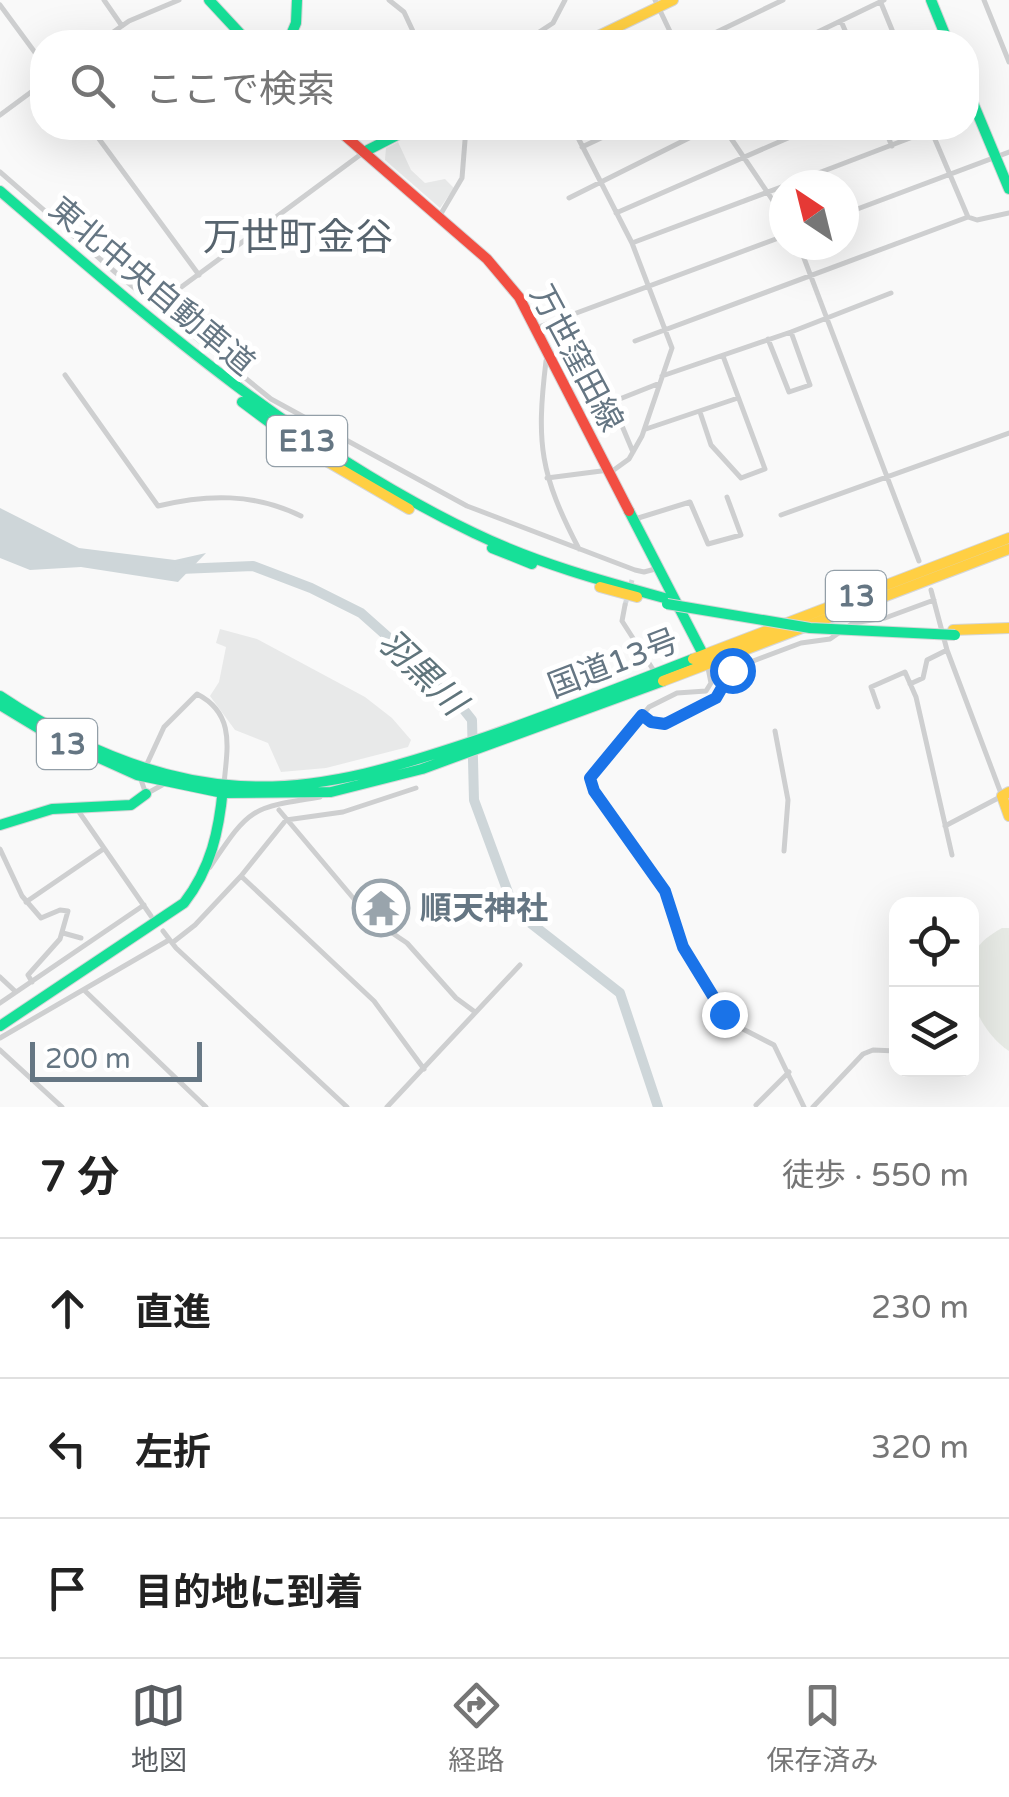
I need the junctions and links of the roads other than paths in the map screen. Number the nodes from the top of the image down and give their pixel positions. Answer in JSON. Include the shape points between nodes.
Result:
{"nodes":[{"id":1,"x":104,"y":0,"type":"edge"},
{"id":2,"x":179,"y":0,"type":"edge"},
{"id":3,"x":209,"y":0,"type":"edge"},
{"id":4,"x":298,"y":0,"type":"edge"},
{"id":5,"x":389,"y":0,"type":"edge"},
{"id":6,"x":565,"y":0,"type":"edge"},
{"id":7,"x":673,"y":0,"type":"edge"},
{"id":8,"x":783,"y":0,"type":"edge"},
{"id":9,"x":930,"y":0,"type":"edge"},
{"id":10,"x":984,"y":0,"type":"edge"},
{"id":11,"x":881,"y":1,"type":"edge"},
{"id":12,"x":0,"y":4,"type":"edge"},
{"id":13,"x":656,"y":4,"type":"edge"},
{"id":14,"x":841,"y":21,"type":"junction"},
{"id":15,"x":122,"y":26,"type":"junction"},
{"id":16,"x":116,"y":30,"type":"edge"},
{"id":17,"x":237,"y":30,"type":"edge"},
{"id":18,"x":293,"y":30,"type":"edge"},
{"id":19,"x":412,"y":30,"type":"edge"},
{"id":20,"x":543,"y":30,"type":"edge"},
{"id":21,"x":608,"y":30,"type":"edge"},
{"id":22,"x":669,"y":30,"type":"edge"},
{"id":23,"x":721,"y":30,"type":"edge"},
{"id":24,"x":822,"y":30,"type":"edge"},
{"id":25,"x":845,"y":30,"type":"edge"},
{"id":26,"x":892,"y":30,"type":"edge"},
{"id":27,"x":943,"y":30,"type":"edge"},
{"id":28,"x":30,"y":45,"type":"edge"},
{"id":29,"x":1009,"y":59,"type":"edge"},
{"id":30,"x":30,"y":93,"type":"edge"},
{"id":31,"x":0,"y":115,"type":"edge"},
{"id":32,"x":979,"y":117,"type":"edge"},
{"id":33,"x":99,"y":140,"type":"edge"},
{"id":34,"x":350,"y":140,"type":"edge"},
{"id":35,"x":379,"y":140,"type":"edge"},
{"id":36,"x":466,"y":140,"type":"edge"},
{"id":37,"x":579,"y":140,"type":"edge"},
{"id":38,"x":597,"y":140,"type":"edge"},
{"id":39,"x":686,"y":140,"type":"edge"},
{"id":40,"x":731,"y":140,"type":"edge"},
{"id":41,"x":782,"y":140,"type":"edge"},
{"id":42,"x":889,"y":140,"type":"edge"},
{"id":43,"x":906,"y":140,"type":"edge"},
{"id":44,"x":936,"y":140,"type":"edge"},
{"id":45,"x":892,"y":146,"type":"junction"},
{"id":46,"x":582,"y":147,"type":"junction"},
{"id":47,"x":364,"y":152,"type":"junction"},
{"id":48,"x":1009,"y":152,"type":"edge"},
{"id":49,"x":742,"y":157,"type":"junction"},
{"id":50,"x":996,"y":157,"type":"junction"},
{"id":51,"x":828,"y":170,"type":"edge"},
{"id":52,"x":0,"y":172,"type":"edge"},
{"id":53,"x":950,"y":174,"type":"junction"},
{"id":54,"x":602,"y":184,"type":"junction"},
{"id":55,"x":1009,"y":188,"type":"edge"},
{"id":56,"x":767,"y":192,"type":"junction"},
{"id":57,"x":0,"y":194,"type":"edge"},
{"id":58,"x":769,"y":195,"type":"edge"},
{"id":59,"x":569,"y":198,"type":"dead end"},
{"id":60,"x":859,"y":208,"type":"edge"},
{"id":61,"x":1009,"y":212,"type":"edge"},
{"id":62,"x":616,"y":213,"type":"junction"},
{"id":63,"x":439,"y":217,"type":"junction"},
{"id":64,"x":968,"y":218,"type":"junction"},
{"id":65,"x":769,"y":241,"type":"edge"},
{"id":66,"x":632,"y":243,"type":"junction"},
{"id":67,"x":804,"y":260,"type":"edge"},
{"id":68,"x":199,"y":275,"type":"junction"},
{"id":69,"x":810,"y":276,"type":"junction"},
{"id":70,"x":648,"y":285,"type":"junction"},
{"id":71,"x":891,"y":294,"type":"dead end"},
{"id":72,"x":156,"y":306,"type":"junction"},
{"id":73,"x":825,"y":316,"type":"junction"},
{"id":74,"x":536,"y":328,"type":"junction"},
{"id":75,"x":664,"y":330,"type":"junction"},
{"id":76,"x":791,"y":332,"type":"junction"},
{"id":77,"x":768,"y":339,"type":"junction"},
{"id":78,"x":635,"y":340,"type":"dead end"},
{"id":79,"x":550,"y":355,"type":"junction"},
{"id":80,"x":723,"y":356,"type":"junction"},
{"id":81,"x":65,"y":375,"type":"dead end"},
{"id":82,"x":661,"y":379,"type":"junction"},
{"id":83,"x":738,"y":398,"type":"junction"},
{"id":84,"x":700,"y":412,"type":"junction"},
{"id":85,"x":644,"y":429,"type":"junction"},
{"id":86,"x":1009,"y":433,"type":"edge"},
{"id":87,"x":632,"y":452,"type":"junction"},
{"id":88,"x":610,"y":471,"type":"junction"},
{"id":89,"x":547,"y":478,"type":"junction"},
{"id":90,"x":887,"y":478,"type":"junction"},
{"id":91,"x":727,"y":497,"type":"dead end"},
{"id":92,"x":301,"y":516,"type":"dead end"},
{"id":93,"x":781,"y":516,"type":"dead end"},
{"id":94,"x":634,"y":519,"type":"junction"},
{"id":95,"x":1009,"y":538,"type":"edge"},
{"id":96,"x":1009,"y":549,"type":"edge"},
{"id":97,"x":580,"y":552,"type":"junction"},
{"id":98,"x":919,"y":561,"type":"dead end"},
{"id":99,"x":660,"y":568,"type":"junction"},
{"id":100,"x":635,"y":570,"type":"junction"},
{"id":101,"x":632,"y":580,"type":"tunnel mouth"},
{"id":102,"x":931,"y":590,"type":"dead end"},
{"id":103,"x":934,"y":600,"type":"junction"},
{"id":104,"x":626,"y":606,"type":"tunnel mouth"},
{"id":105,"x":1009,"y":630,"type":"edge"},
{"id":106,"x":947,"y":650,"type":"junction"},
{"id":107,"x":705,"y":659,"type":"junction"},
{"id":108,"x":656,"y":674,"type":"junction"},
{"id":109,"x":910,"y":684,"type":"junction"},
{"id":110,"x":0,"y":696,"type":"edge"},
{"id":111,"x":0,"y":705,"type":"edge"},
{"id":112,"x":878,"y":707,"type":"dead end"},
{"id":113,"x":642,"y":715,"type":"junction"},
{"id":114,"x":522,"y":729,"type":"junction"},
{"id":115,"x":775,"y":731,"type":"dead end"},
{"id":116,"x":420,"y":765,"type":"junction"},
{"id":117,"x":141,"y":772,"type":"junction"},
{"id":118,"x":168,"y":783,"type":"junction"},
{"id":119,"x":223,"y":788,"type":"junction"},
{"id":120,"x":416,"y":788,"type":"dead end"},
{"id":121,"x":342,"y":790,"type":"junction"},
{"id":122,"x":146,"y":794,"type":"junction"},
{"id":123,"x":1005,"y":794,"type":"edge"},
{"id":124,"x":75,"y":806,"type":"junction"},
{"id":125,"x":279,"y":810,"type":"dead end"},
{"id":126,"x":1009,"y":816,"type":"edge"},
{"id":127,"x":286,"y":820,"type":"junction"},
{"id":128,"x":0,"y":825,"type":"edge"},
{"id":129,"x":945,"y":826,"type":"junction"},
{"id":130,"x":0,"y":849,"type":"edge"},
{"id":131,"x":103,"y":849,"type":"junction"},
{"id":132,"x":784,"y":851,"type":"dead end"},
{"id":133,"x":952,"y":855,"type":"dead end"},
{"id":134,"x":207,"y":871,"type":"junction"},
{"id":135,"x":240,"y":876,"type":"junction"},
{"id":136,"x":26,"y":902,"type":"junction"},
{"id":137,"x":144,"y":905,"type":"junction"},
{"id":138,"x":152,"y":916,"type":"dead end"},
{"id":139,"x":162,"y":930,"type":"dead end"},
{"id":140,"x":63,"y":932,"type":"junction"},
{"id":141,"x":82,"y":938,"type":"dead end"},
{"id":142,"x":171,"y":941,"type":"junction"},
{"id":143,"x":46,"y":955,"type":"junction"},
{"id":144,"x":520,"y":965,"type":"dead end"},
{"id":145,"x":54,"y":967,"type":"junction"},
{"id":146,"x":0,"y":977,"type":"edge"},
{"id":147,"x":32,"y":982,"type":"junction"},
{"id":148,"x":84,"y":990,"type":"junction"},
{"id":149,"x":16,"y":992,"type":"junction"},
{"id":150,"x":0,"y":1003,"type":"edge"},
{"id":151,"x":476,"y":1012,"type":"junction"},
{"id":152,"x":0,"y":1026,"type":"edge"},
{"id":153,"x":0,"y":1038,"type":"edge"},
{"id":154,"x":0,"y":1050,"type":"edge"},
{"id":155,"x":889,"y":1051,"type":"edge"},
{"id":156,"x":424,"y":1068,"type":"junction"},
{"id":157,"x":789,"y":1072,"type":"junction"},
{"id":158,"x":756,"y":1106,"type":"edge"},
{"id":159,"x":62,"y":1107,"type":"edge"},
{"id":160,"x":206,"y":1107,"type":"edge"},
{"id":161,"x":347,"y":1107,"type":"edge"},
{"id":162,"x":387,"y":1107,"type":"edge"},
{"id":163,"x":804,"y":1107,"type":"edge"},
{"id":164,"x":813,"y":1107,"type":"edge"}],
"edges":[{"from":1,"to":15,"type":"street"},
{"from":2,"to":15,"type":"street"},
{"from":3,"to":17,"type":"main road"},
{"from":4,"to":18,"type":"main road"},
{"from":5,"to":19,"type":"street"},
{"from":6,"to":20,"type":"street"},
{"from":7,"to":13,"type":"main road"},
{"from":8,"to":23,"type":"street"},
{"from":9,"to":27,"type":"main road"},
{"from":10,"to":29,"type":"street"},
{"from":11,"to":14,"type":"street"},
{"from":11,"to":26,"type":"street"},
{"from":12,"to":28,"type":"street"},
{"from":13,"to":21,"type":"main road"},
{"from":13,"to":22,"type":"street"},
{"from":14,"to":24,"type":"street"},
{"from":14,"to":25,"type":"street"},
{"from":15,"to":16,"type":"street"},
{"from":30,"to":31,"type":"street"},
{"from":32,"to":50,"type":"main road"},
{"from":33,"to":68,"type":"street"},
{"from":34,"to":47,"type":"main road","name":"万世窪田線"},
{"from":35,"to":47,"type":"main road"},
{"from":36,"to":63,"type":"street","via":[[462,178]]},
{"from":37,"to":46,"type":"street"},
{"from":38,"to":46,"type":"street"},
{"from":39,"to":54,"type":"street"},
{"from":40,"to":49,"type":"street"},
{"from":41,"to":49,"type":"street"},
{"from":42,"to":45,"type":"street"},
{"from":43,"to":45,"type":"street"},
{"from":44,"to":53,"type":"street"},
{"from":45,"to":51,"type":"street"},
{"from":46,"to":54,"type":"street"},
{"from":47,"to":63,"type":"main road","name":"万世窪田線"},
{"from":47,"to":68,"type":"street"},
{"from":48,"to":50,"type":"street"},
{"from":49,"to":56,"type":"street"},
{"from":49,"to":62,"type":"street"},
{"from":50,"to":53,"type":"street"},
{"from":50,"to":55,"type":"main road"},
{"from":52,"to":72,"type":"street"},
{"from":53,"to":60,"type":"street"},
{"from":53,"to":64,"type":"street"},
{"from":54,"to":59,"type":"street"},
{"from":54,"to":62,"type":"street"},
{"from":56,"to":58,"type":"street"},
{"from":56,"to":66,"type":"street"},
{"from":57,"to":105,"type":"main road","name":"東北中央自動車道","number":"E13","bridge":true,"via":[[272,424],[410,510],[504,553],[608,590],[755,622],[820,630]]},
{"from":61,"to":64,"type":"street"},
{"from":62,"to":66,"type":"street"},
{"from":63,"to":74,"type":"main road","name":"万世窪田線","via":[[506,281]]},
{"from":64,"to":69,"type":"street"},
{"from":65,"to":70,"type":"street"},
{"from":66,"to":70,"type":"street"},
{"from":67,"to":69,"type":"street"},
{"from":68,"to":72,"type":"street"},
{"from":69,"to":73,"type":"street"},
{"from":69,"to":75,"type":"street"},
{"from":70,"to":74,"type":"street"},
{"from":70,"to":75,"type":"street"},
{"from":71,"to":73,"type":"street"},
{"from":72,"to":97,"type":"street","via":[[296,414],[467,506]]},
{"from":73,"to":76,"type":"street"},
{"from":73,"to":90,"type":"street"},
{"from":74,"to":79,"type":"main road","name":"万世窪田線"},
{"from":75,"to":78,"type":"street"},
{"from":75,"to":82,"type":"street","via":[[672,348]]},
{"from":76,"to":77,"type":"street"},
{"from":76,"to":77,"type":"street","via":[[810,385],[789,392]]},
{"from":77,"to":80,"type":"street"},
{"from":79,"to":88,"type":"main road","name":"万世窪田線"},
{"from":79,"to":89,"type":"street","via":[[539,422]]},
{"from":80,"to":82,"type":"street"},
{"from":80,"to":83,"type":"street"},
{"from":81,"to":92,"type":"street","via":[[158,506],[216,495]]},
{"from":82,"to":85,"type":"street"},
{"from":82,"to":87,"type":"street","via":[[612,402]]},
{"from":83,"to":84,"type":"street"},
{"from":83,"to":84,"type":"street","via":[[765,469],[741,478],[711,445]]},
{"from":84,"to":85,"type":"street"},
{"from":85,"to":87,"type":"street"},
{"from":86,"to":90,"type":"street"},
{"from":87,"to":88,"type":"street"},
{"from":88,"to":89,"type":"street"},
{"from":88,"to":94,"type":"main road","name":"万世窪田線"},
{"from":89,"to":97,"type":"street"},
{"from":90,"to":93,"type":"street"},
{"from":90,"to":98,"type":"street"},
{"from":91,"to":94,"type":"street","via":[[741,535],[708,544],[690,502]]},
{"from":94,"to":99,"type":"main road","name":"万世窪田線"},
{"from":95,"to":107,"type":"main road","name":"国道13号","number":"13"},
{"from":96,"to":107,"type":"main road","name":"国道13号","number":"13"},
{"from":97,"to":100,"type":"street"},
{"from":99,"to":100,"type":"street"},
{"from":99,"to":107,"type":"main road","name":"万世窪田線"},
{"from":100,"to":101,"type":"street"},
{"from":102,"to":103,"type":"street"},
{"from":103,"to":106,"type":"street"},
{"from":103,"to":113,"type":"street","via":[[732,670],[716,698],[665,724]]},
{"from":104,"to":108,"type":"street","via":[[622,621]]},
{"from":106,"to":109,"type":"street","via":[[928,660],[923,678]]},
{"from":106,"to":123,"type":"street"},
{"from":107,"to":108,"type":"main road","name":"国道13号","number":"13"},
{"from":107,"to":113,"type":"street","via":[[711,682],[706,691],[666,696]]},
{"from":107,"to":114,"type":"main road","name":"国道13号","number":"13"},
{"from":108,"to":114,"type":"main road","name":"国道13号","number":"13"},
{"from":109,"to":112,"type":"street","via":[[905,672],[871,687]]},
{"from":109,"to":129,"type":"street"},
{"from":110,"to":117,"type":"main road","number":"13"},
{"from":111,"to":117,"type":"main road","number":"13","via":[[53,737]]},
{"from":113,"to":157,"type":"street","via":[[594,771],[591,785],[665,891],[683,947],[724,1014],[774,1044]]},
{"from":114,"to":116,"type":"main road","name":"国道13号","number":"13"},
{"from":115,"to":132,"type":"street","via":[[788,800]]},
{"from":116,"to":119,"type":"main road","name":"国道13号","number":"13","via":[[327,782]]},
{"from":116,"to":121,"type":"main road","name":"国道13号","number":"13"},
{"from":117,"to":118,"type":"main road","number":"13"},
{"from":117,"to":119,"type":"main road","number":"13"},
{"from":117,"to":119,"type":"street","via":[[164,726],[197,694],[228,731]]},
{"from":117,"to":122,"type":"street"},
{"from":118,"to":119,"type":"main road","number":"13"},
{"from":118,"to":122,"type":"street"},
{"from":119,"to":121,"type":"main road","name":"国道13号","number":"13"},
{"from":119,"to":134,"type":"main road"},
{"from":120,"to":127,"type":"street","via":[[343,812]]},
{"from":121,"to":134,"type":"street","via":[[256,811],[232,832]]},
{"from":122,"to":124,"type":"main road","via":[[124,806]]},
{"from":123,"to":126,"type":"main road"},
{"from":123,"to":129,"type":"street"},
{"from":124,"to":128,"type":"main road"},
{"from":124,"to":131,"type":"street"},
{"from":125,"to":127,"type":"street"},
{"from":127,"to":135,"type":"street"},
{"from":127,"to":151,"type":"street","via":[[370,918],[407,943]]},
{"from":129,"to":133,"type":"street"},
{"from":130,"to":136,"type":"street"},
{"from":131,"to":136,"type":"street"},
{"from":131,"to":137,"type":"street"},
{"from":134,"to":152,"type":"main road","via":[[173,912]]},
{"from":135,"to":142,"type":"street"},
{"from":135,"to":156,"type":"street","via":[[378,1006]]},
{"from":136,"to":140,"type":"street","via":[[41,918],[68,911]]},
{"from":137,"to":138,"type":"street"},
{"from":137,"to":145,"type":"street"},
{"from":139,"to":142,"type":"street"},
{"from":140,"to":141,"type":"street"},
{"from":140,"to":143,"type":"street"},
{"from":142,"to":148,"type":"street"},
{"from":142,"to":161,"type":"street"},
{"from":143,"to":145,"type":"street"},
{"from":143,"to":147,"type":"street","via":[[28,975]]},
{"from":144,"to":151,"type":"street"},
{"from":145,"to":147,"type":"street"},
{"from":146,"to":149,"type":"street"},
{"from":147,"to":149,"type":"street"},
{"from":148,"to":153,"type":"street"},
{"from":148,"to":160,"type":"street"},
{"from":149,"to":150,"type":"street"},
{"from":151,"to":156,"type":"street"},
{"from":154,"to":159,"type":"street"},
{"from":155,"to":164,"type":"street","via":[[863,1054]]},
{"from":156,"to":162,"type":"street"},
{"from":157,"to":158,"type":"street"},
{"from":157,"to":163,"type":"street"}]}
